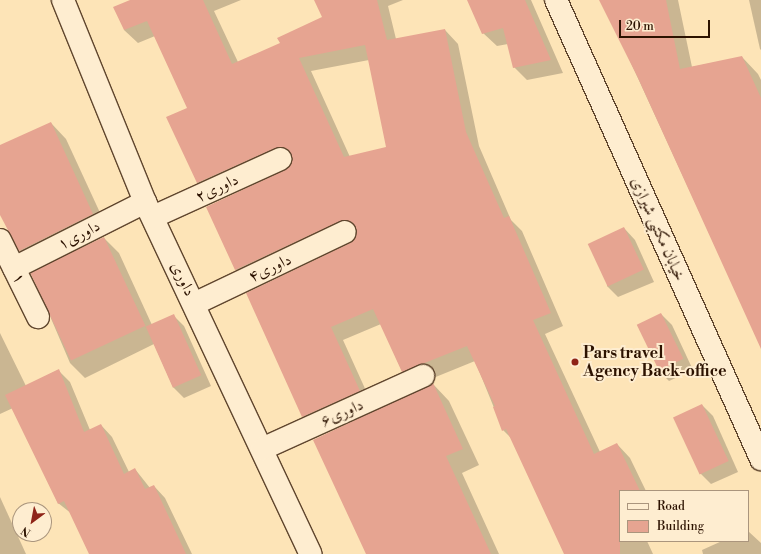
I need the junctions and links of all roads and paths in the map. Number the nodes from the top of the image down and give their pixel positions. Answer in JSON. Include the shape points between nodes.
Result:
{"nodes":[{"id":1,"x":63,"y":0,"type":"edge"},
{"id":2,"x":556,"y":0,"type":"edge"},
{"id":3,"x":280,"y":159,"type":"dead end"},
{"id":4,"x":149,"y":209,"type":"junction"},
{"id":5,"x":345,"y":232,"type":"dead end"},
{"id":6,"x":0,"y":240,"type":"edge"},
{"id":7,"x":14,"y":268,"type":"junction"},
{"id":8,"x":194,"y":304,"type":"junction"},
{"id":9,"x":38,"y":317,"type":"dead end"},
{"id":10,"x":423,"y":376,"type":"dead end"},
{"id":11,"x":262,"y":449,"type":"junction"},
{"id":12,"x":761,"y":458,"type":"edge"},
{"id":13,"x":311,"y":554,"type":"edge"}],
"edges":[{"from":1,"to":4,"type":"street","name":"داوری"},
{"from":2,"to":12,"type":"street","name":"خیابان مکتبی شیرازی"},
{"from":3,"to":4,"type":"street","name":"داوری۲"},
{"from":4,"to":7,"type":"street","name":"داوری۱"},
{"from":4,"to":8,"type":"street","name":"داوری"},
{"from":5,"to":8,"type":"street","name":"داوری۴"},
{"from":6,"to":7,"type":"street","name":"۱"},
{"from":7,"to":9,"type":"street","name":"۱"},
{"from":8,"to":11,"type":"street","name":"داوری"},
{"from":10,"to":11,"type":"street","name":"داوری۶"},
{"from":11,"to":13,"type":"street","name":"داوری"}]}
